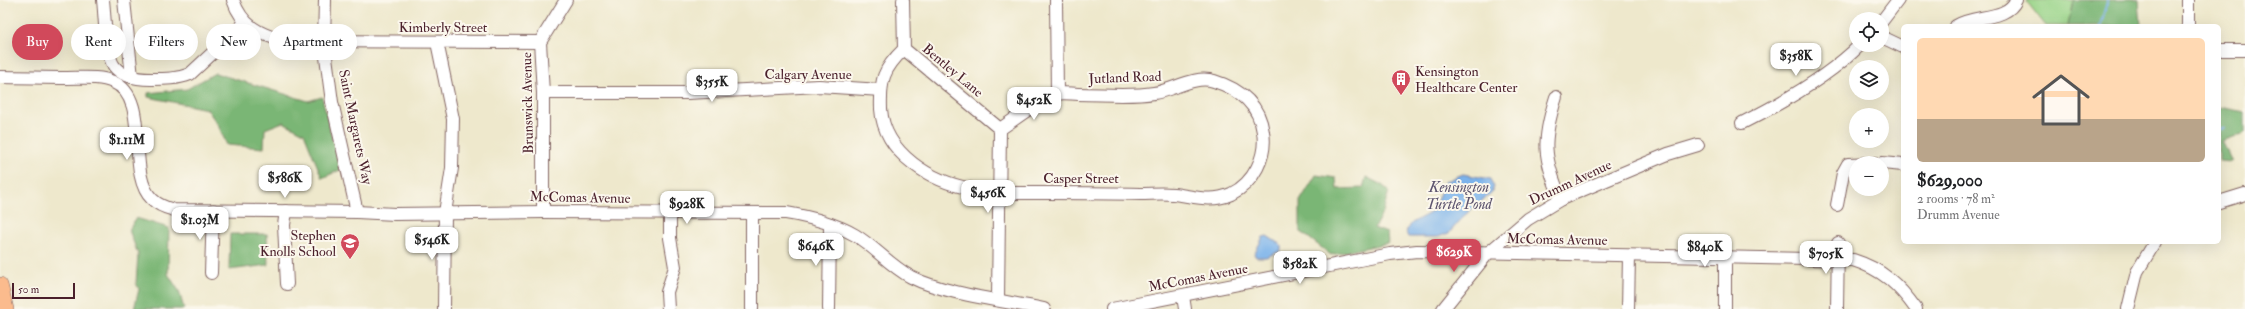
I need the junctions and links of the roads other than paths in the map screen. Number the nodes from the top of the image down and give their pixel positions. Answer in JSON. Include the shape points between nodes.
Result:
{"nodes":[{"id":1,"x":103,"y":0,"type":"edge"},
{"id":2,"x":124,"y":0,"type":"edge"},
{"id":3,"x":233,"y":0,"type":"edge"},
{"id":4,"x":325,"y":0,"type":"edge"},
{"id":5,"x":566,"y":0,"type":"edge"},
{"id":6,"x":903,"y":0,"type":"edge"},
{"id":7,"x":1056,"y":0,"type":"edge"},
{"id":8,"x":1898,"y":0,"type":"edge"},
{"id":9,"x":2016,"y":0,"type":"edge"},
{"id":10,"x":2188,"y":0,"type":"edge"},
{"id":11,"x":1889,"y":12,"type":"edge"},
{"id":12,"x":245,"y":23,"type":"junction"},
{"id":13,"x":324,"y":24,"type":"edge"},
{"id":14,"x":1960,"y":24,"type":"edge"},
{"id":15,"x":2188,"y":24,"type":"edge"},
{"id":16,"x":269,"y":37,"type":"edge"},
{"id":17,"x":1889,"y":40,"type":"edge"},
{"id":18,"x":357,"y":42,"type":"edge"},
{"id":19,"x":437,"y":42,"type":"junction"},
{"id":20,"x":540,"y":42,"type":"junction"},
{"id":21,"x":1901,"y":46,"type":"edge"},
{"id":22,"x":904,"y":49,"type":"junction"},
{"id":23,"x":2221,"y":50,"type":"edge"},
{"id":24,"x":2245,"y":50,"type":"edge"},
{"id":25,"x":1852,"y":52,"type":"edge"},
{"id":26,"x":326,"y":60,"type":"edge"},
{"id":27,"x":0,"y":77,"type":"edge"},
{"id":28,"x":132,"y":77,"type":"junction"},
{"id":29,"x":881,"y":90,"type":"junction"},
{"id":30,"x":543,"y":93,"type":"junction"},
{"id":31,"x":1057,"y":94,"type":"junction"},
{"id":32,"x":1556,"y":97,"type":"dead end"},
{"id":33,"x":1742,"y":123,"type":"dead end"},
{"id":34,"x":1000,"y":129,"type":"junction"},
{"id":35,"x":1698,"y":145,"type":"dead end"},
{"id":36,"x":1849,"y":164,"type":"edge"},
{"id":37,"x":1889,"y":164,"type":"edge"},
{"id":38,"x":1901,"y":165,"type":"edge"},
{"id":39,"x":1240,"y":188,"type":"joint"},
{"id":40,"x":999,"y":193,"type":"junction"},
{"id":41,"x":2245,"y":194,"type":"edge"},
{"id":42,"x":1561,"y":200,"type":"junction"},
{"id":43,"x":2221,"y":201,"type":"edge"},
{"id":44,"x":1837,"y":205,"type":"dead end"},
{"id":45,"x":213,"y":210,"type":"junction"},
{"id":46,"x":286,"y":211,"type":"junction"},
{"id":47,"x":357,"y":212,"type":"junction"},
{"id":48,"x":543,"y":212,"type":"junction"},
{"id":49,"x":445,"y":213,"type":"junction"},
{"id":50,"x":670,"y":213,"type":"junction"},
{"id":51,"x":752,"y":213,"type":"junction"},
{"id":52,"x":830,"y":224,"type":"junction"},
{"id":53,"x":1838,"y":242,"type":"dead end"},
{"id":54,"x":2153,"y":244,"type":"edge"},
{"id":55,"x":1488,"y":253,"type":"junction"},
{"id":56,"x":1629,"y":256,"type":"junction"},
{"id":57,"x":1725,"y":257,"type":"junction"},
{"id":58,"x":1838,"y":259,"type":"junction"},
{"id":59,"x":211,"y":273,"type":"dead end"},
{"id":60,"x":287,"y":284,"type":"dead end"},
{"id":61,"x":0,"y":285,"type":"edge"},
{"id":62,"x":1183,"y":296,"type":"junction"},
{"id":63,"x":998,"y":300,"type":"junction"},
{"id":64,"x":6,"y":309,"type":"edge"},
{"id":65,"x":444,"y":309,"type":"edge"},
{"id":66,"x":668,"y":309,"type":"edge"},
{"id":67,"x":752,"y":309,"type":"edge"},
{"id":68,"x":829,"y":309,"type":"edge"},
{"id":69,"x":1044,"y":309,"type":"edge"},
{"id":70,"x":1112,"y":309,"type":"edge"},
{"id":71,"x":1185,"y":309,"type":"edge"},
{"id":72,"x":1443,"y":309,"type":"edge"},
{"id":73,"x":1628,"y":309,"type":"edge"},
{"id":74,"x":1725,"y":309,"type":"edge"},
{"id":75,"x":1837,"y":309,"type":"edge"},
{"id":76,"x":1916,"y":309,"type":"edge"},
{"id":77,"x":2128,"y":309,"type":"edge"}],
"edges":[{"from":1,"to":28,"type":"street","via":[[110,58],[114,67]]},
{"from":2,"to":28,"type":"street"},
{"from":3,"to":12,"type":"street"},
{"from":4,"to":13,"type":"street","name":"Saint Margarets Way"},
{"from":5,"to":20,"type":"street","name":"Brunswick Avenue"},
{"from":6,"to":22,"type":"street","name":"Bentley Lane"},
{"from":7,"to":31,"type":"street"},
{"from":8,"to":11,"type":"street"},
{"from":9,"to":14,"type":"street","via":[[2005,12],[1971,18]]},
{"from":10,"to":15,"type":"street"},
{"from":12,"to":16,"type":"street","name":"Kimberly Street"},
{"from":12,"to":28,"type":"street","via":[[190,74],[167,79]]},
{"from":17,"to":21,"type":"street"},
{"from":18,"to":19,"type":"street","name":"Kimberly Street"},
{"from":19,"to":20,"type":"street","name":"Kimberly Street"},
{"from":19,"to":49,"type":"street","via":[[453,119],[452,168]]},
{"from":20,"to":30,"type":"street","name":"Brunswick Avenue"},
{"from":22,"to":29,"type":"street","name":"Casper Street","via":[[888,65]]},
{"from":22,"to":34,"type":"street","name":"Bentley Lane"},
{"from":23,"to":24,"type":"street"},
{"from":25,"to":33,"type":"street","via":[[1806,86]]},
{"from":26,"to":47,"type":"street","name":"Saint Margarets Way","via":[[332,102]]},
{"from":27,"to":45,"type":"street","name":"McComas Avenue","via":[[95,79],[113,82],[124,89],[132,104],[143,185],[151,199],[163,207],[174,210]]},
{"from":29,"to":30,"type":"street","name":"Calgary Avenue","via":[[819,86],[687,93]]},
{"from":29,"to":40,"type":"street","name":"Casper Street","via":[[886,129],[892,142],[905,157],[944,181],[970,189]]},
{"from":30,"to":48,"type":"street","name":"Brunswick Avenue"},
{"from":31,"to":34,"type":"street"},
{"from":31,"to":39,"type":"street","name":"Jutland Road","via":[[1151,94],[1170,90],[1196,79],[1212,80],[1229,86],[1244,95],[1256,109],[1265,144],[1252,177]]},
{"from":32,"to":42,"type":"street","via":[[1547,130],[1546,156],[1550,174]]},
{"from":34,"to":40,"type":"street"},
{"from":35,"to":42,"type":"street","name":"Drumm Avenue"},
{"from":36,"to":44,"type":"street","via":[[1843,173]]},
{"from":37,"to":38,"type":"street"},
{"from":39,"to":40,"type":"street","name":"Casper Street","via":[[1223,196],[1200,199],[1171,194]]},
{"from":40,"to":63,"type":"street"},
{"from":41,"to":43,"type":"street"},
{"from":42,"to":55,"type":"street","name":"Drumm Avenue","via":[[1522,223]]},
{"from":45,"to":46,"type":"street","name":"McComas Avenue"},
{"from":45,"to":59,"type":"street"},
{"from":46,"to":47,"type":"street","name":"McComas Avenue"},
{"from":46,"to":60,"type":"street","via":[[284,225]]},
{"from":47,"to":49,"type":"street","name":"McComas Avenue"},
{"from":48,"to":49,"type":"street","name":"McComas Avenue"},
{"from":48,"to":50,"type":"street","name":"McComas Avenue"},
{"from":49,"to":65,"type":"street"},
{"from":50,"to":51,"type":"street","name":"McComas Avenue"},
{"from":50,"to":66,"type":"street","via":[[670,238],[675,268],[669,284]]},
{"from":51,"to":52,"type":"street","name":"McComas Avenue","via":[[786,213]]},
{"from":51,"to":67,"type":"street"},
{"from":52,"to":63,"type":"street","name":"McComas Avenue","via":[[855,236],[912,278],[944,289]]},
{"from":52,"to":68,"type":"street"},
{"from":53,"to":58,"type":"street"},
{"from":54,"to":77,"type":"street","via":[[2137,272]]},
{"from":55,"to":56,"type":"street","name":"McComas Avenue"},
{"from":55,"to":62,"type":"street","name":"McComas Avenue","via":[[1417,251],[1390,254]]},
{"from":55,"to":72,"type":"street","name":"Drumm Avenue"},
{"from":56,"to":57,"type":"street","name":"McComas Avenue"},
{"from":56,"to":73,"type":"street"},
{"from":57,"to":58,"type":"street","name":"McComas Avenue"},
{"from":57,"to":74,"type":"street"},
{"from":58,"to":75,"type":"street"},
{"from":58,"to":76,"type":"street","name":"McComas Avenue","via":[[1865,264],[1889,277]]},
{"from":61,"to":64,"type":"main road"},
{"from":62,"to":70,"type":"street","name":"McComas Avenue"},
{"from":62,"to":71,"type":"street"},
{"from":63,"to":69,"type":"street","name":"McComas Avenue"}]}
